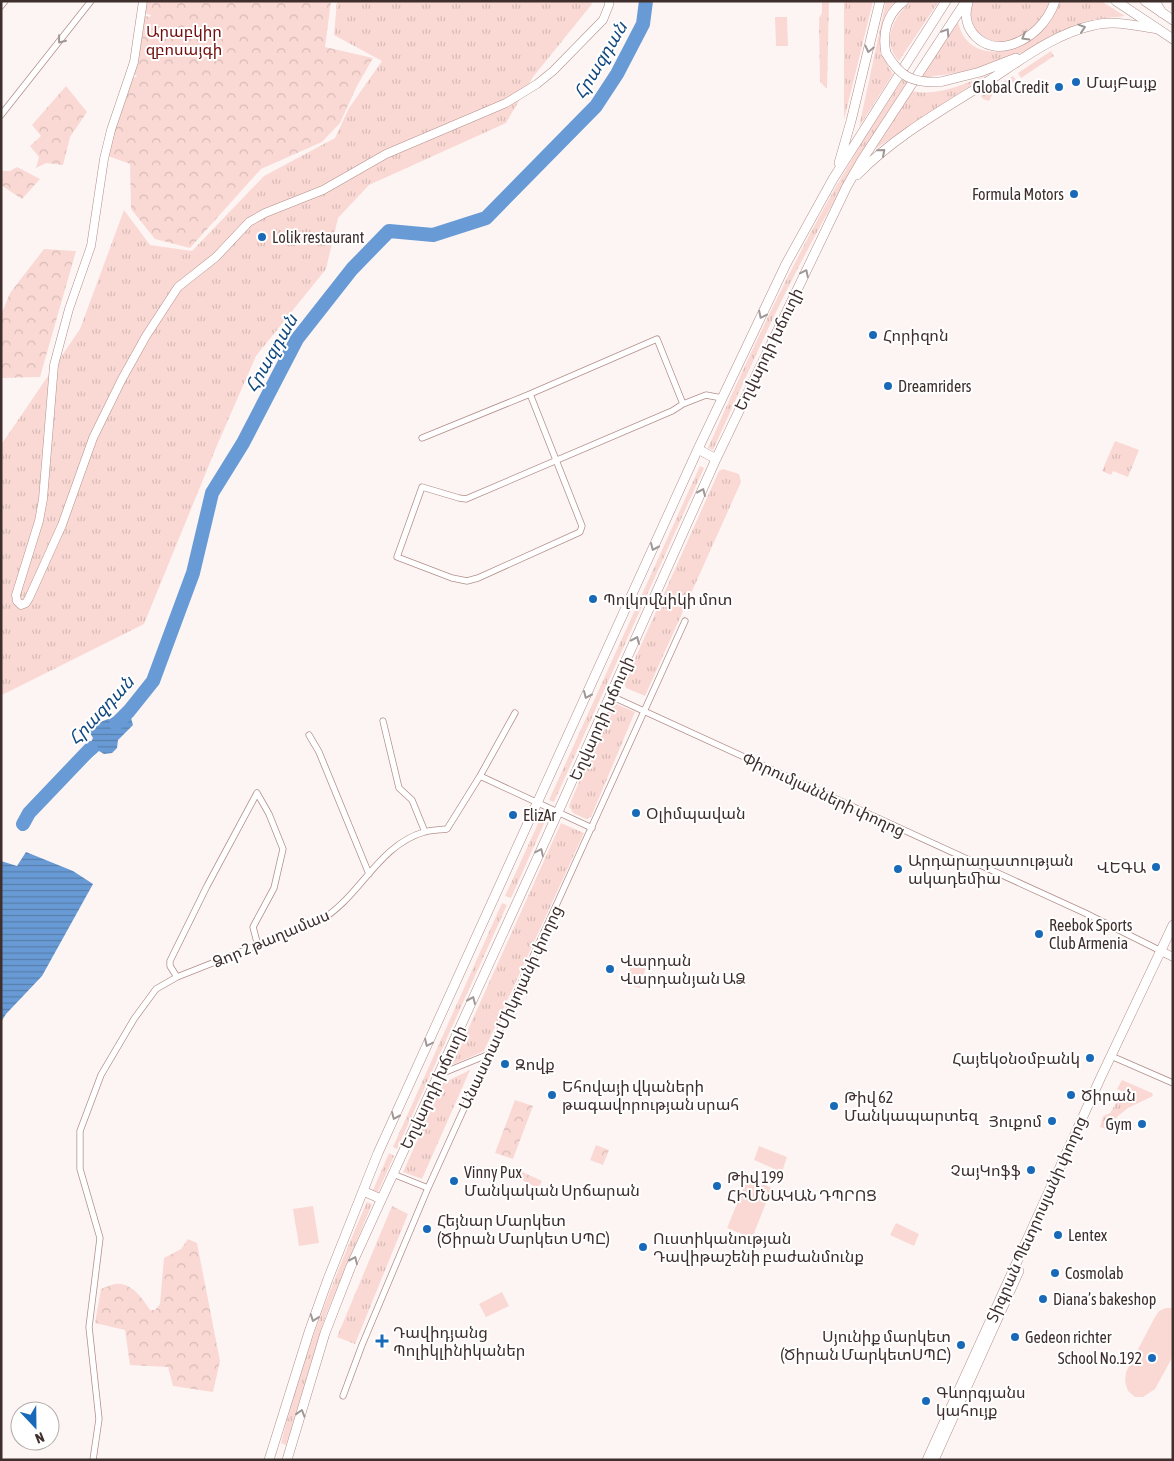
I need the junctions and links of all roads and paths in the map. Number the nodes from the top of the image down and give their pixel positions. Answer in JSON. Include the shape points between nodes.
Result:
{"nodes":[{"id":1,"x":5,"y":1,"type":"edge"},
{"id":2,"x":91,"y":1,"type":"edge"},
{"id":3,"x":143,"y":1,"type":"edge"},
{"id":4,"x":609,"y":1,"type":"edge"},
{"id":5,"x":880,"y":1,"type":"edge"},
{"id":6,"x":904,"y":1,"type":"edge"},
{"id":7,"x":946,"y":1,"type":"edge"},
{"id":8,"x":967,"y":1,"type":"edge"},
{"id":9,"x":1055,"y":1,"type":"edge"},
{"id":10,"x":1116,"y":1,"type":"edge"},
{"id":11,"x":1145,"y":1,"type":"edge"},
{"id":12,"x":1155,"y":1,"type":"edge"},
{"id":13,"x":1,"y":6,"type":"edge"},
{"id":14,"x":1162,"y":12,"type":"junction"},
{"id":15,"x":1173,"y":20,"type":"edge"},
{"id":16,"x":1158,"y":29,"type":"junction"},
{"id":17,"x":1173,"y":39,"type":"edge"},
{"id":18,"x":1038,"y":49,"type":"junction"},
{"id":19,"x":1,"y":115,"type":"edge"},
{"id":20,"x":833,"y":179,"type":"junction"},
{"id":21,"x":848,"y":186,"type":"junction"},
{"id":22,"x":530,"y":394,"type":"junction"},
{"id":23,"x":722,"y":398,"type":"junction"},
{"id":24,"x":684,"y":404,"type":"junction"},
{"id":25,"x":422,"y":438,"type":"dead end"},
{"id":26,"x":698,"y":449,"type":"junction"},
{"id":27,"x":716,"y":459,"type":"junction"},
{"id":28,"x":556,"y":460,"type":"junction"},
{"id":29,"x":685,"y":621,"type":"dead end"},
{"id":30,"x":611,"y":696,"type":"junction"},
{"id":31,"x":645,"y":711,"type":"junction"},
{"id":32,"x":515,"y":713,"type":"dead end"},
{"id":33,"x":383,"y":721,"type":"dead end"},
{"id":34,"x":309,"y":735,"type":"dead end"},
{"id":35,"x":480,"y":776,"type":"junction"},
{"id":36,"x":538,"y":802,"type":"junction"},
{"id":37,"x":558,"y":812,"type":"junction"},
{"id":38,"x":592,"y":828,"type":"junction"},
{"id":39,"x":425,"y":832,"type":"junction"},
{"id":40,"x":369,"y":874,"type":"junction"},
{"id":41,"x":1173,"y":925,"type":"edge"},
{"id":42,"x":1173,"y":934,"type":"edge"},
{"id":43,"x":258,"y":946,"type":"junction"},
{"id":44,"x":1166,"y":953,"type":"edge"},
{"id":45,"x":176,"y":977,"type":"junction"},
{"id":46,"x":487,"y":1055,"type":"junction"},
{"id":47,"x":1113,"y":1057,"type":"junction"},
{"id":48,"x":438,"y":1075,"type":"junction"},
{"id":49,"x":1173,"y":1083,"type":"edge"},
{"id":50,"x":393,"y":1174,"type":"junction"},
{"id":51,"x":428,"y":1188,"type":"junction"},
{"id":52,"x":363,"y":1191,"type":"junction"},
{"id":53,"x":381,"y":1199,"type":"junction"},
{"id":54,"x":343,"y":1396,"type":"dead end"},
{"id":55,"x":272,"y":1450,"type":"junction"},
{"id":56,"x":288,"y":1457,"type":"edge"},
{"id":57,"x":93,"y":1460,"type":"edge"},
{"id":58,"x":269,"y":1460,"type":"edge"},
{"id":59,"x":927,"y":1460,"type":"edge"},
{"id":60,"x":934,"y":1460,"type":"edge"}],
"edges":[{"from":1,"to":13,"type":"street"},
{"from":2,"to":19,"type":"street","one_way":true},
{"from":3,"to":4,"type":"street","via":[[134,62],[104,158],[91,246],[54,365],[43,499],[16,595],[21,605],[26,604],[62,525],[93,438],[122,379],[178,287],[216,257],[249,222],[324,190],[386,154],[506,103],[537,84],[553,72],[602,20]]},
{"from":5,"to":20,"type":"main road","one_way":true,"via":[[852,121]]},
{"from":6,"to":18,"type":"main road","bridge":true,"via":[[888,19],[886,53],[895,67],[917,82],[940,82],[980,72]]},
{"from":7,"to":20,"type":"main road","name":"Եղվարդի խճուղի"},
{"from":9,"to":8,"type":"main road","one_way":true,"via":[[1043,25],[1027,37],[1003,46],[988,44],[973,36],[966,23]]},
{"from":21,"to":8,"type":"main road","name":"Եղվարդի խճուղի","one_way":true},
{"from":10,"to":16,"type":"main road"},
{"from":11,"to":14,"type":"main road"},
{"from":12,"to":14,"type":"main road"},
{"from":14,"to":15,"type":"main road"},
{"from":16,"to":17,"type":"main road"},
{"from":18,"to":16,"type":"main road","one_way":true,"via":[[1074,31],[1105,23]]},
{"from":21,"to":18,"type":"main road","one_way":true,"via":[[889,146]]},
{"from":20,"to":23,"type":"main road","name":"Եղվարդի խճուղի","one_way":true,"via":[[786,264]]},
{"from":27,"to":21,"type":"main road","name":"Եղվարդի խճուղի","one_way":true},
{"from":22,"to":24,"type":"street","via":[[657,339]]},
{"from":22,"to":25,"type":"street"},
{"from":22,"to":28,"type":"street"},
{"from":23,"to":24,"type":"street","via":[[706,395]]},
{"from":23,"to":26,"type":"main road","name":"Եղվարդի խճուղի"},
{"from":24,"to":28,"type":"street"},
{"from":26,"to":27,"type":"main road"},
{"from":26,"to":36,"type":"main road","name":"Եղվարդի խճուղի","one_way":true},
{"from":30,"to":27,"type":"main road","name":"Եղվարդի խճուղի","one_way":true},
{"from":28,"to":28,"type":"street","via":[[582,526],[580,532],[467,581],[397,557],[422,487],[466,499]]},
{"from":29,"to":31,"type":"street","name":"Անաստաս Միկոյանի փողոց"},
{"from":30,"to":31,"type":"street","name":"Փիրումյանների փողոց"},
{"from":30,"to":37,"type":"main road","name":"Եղվարդի խճուղի"},
{"from":31,"to":38,"type":"street","name":"Անաստաս Միկոյանի փողոց"},
{"from":31,"to":44,"type":"street","name":"Փիրումյանների փողոց"},
{"from":32,"to":35,"type":"street"},
{"from":33,"to":39,"type":"street","via":[[399,788],[412,800]]},
{"from":34,"to":40,"type":"street"},
{"from":35,"to":36,"type":"street"},
{"from":35,"to":39,"type":"street","name":"Ձոր 2 թաղամաս","via":[[447,829]]},
{"from":36,"to":37,"type":"street"},
{"from":36,"to":52,"type":"main road","name":"Եղվարդի խճուղի","one_way":true},
{"from":37,"to":38,"type":"street"},
{"from":48,"to":37,"type":"main road","name":"Եղվարդի խճուղի","one_way":true},
{"from":38,"to":46,"type":"street","name":"Անաստաս Միկոյանի փողոց"},
{"from":39,"to":40,"type":"street","name":"Ձոր 2 թաղամաս","via":[[388,852]]},
{"from":40,"to":43,"type":"street","name":"Ձոր 2 թաղամաս","via":[[333,913]]},
{"from":41,"to":44,"type":"main road","name":"Տիգրան Պետրոսյանի փողոց"},
{"from":42,"to":44,"type":"main road","name":"Տիգրան Պետրոսյանի փողոց"},
{"from":43,"to":45,"type":"street","name":"Ձոր 2 թաղամաս"},
{"from":43,"to":45,"type":"street","via":[[253,927],[274,888],[282,849],[257,793],[170,961]]},
{"from":44,"to":47,"type":"main road","name":"Տիգրան Պետրոսյանի փողոց"},
{"from":45,"to":57,"type":"street","name":"Ձոր 2 թաղամաս","via":[[156,989],[134,1018],[101,1075],[80,1131],[80,1169],[100,1238],[89,1327],[99,1419]]},
{"from":46,"to":48,"type":"street"},
{"from":46,"to":51,"type":"street","name":"Անաստաս Միկոյանի փողոց"},
{"from":47,"to":49,"type":"street"},
{"from":47,"to":59,"type":"main road","name":"Տիգրան Պետրոսյանի փողոց"},
{"from":47,"to":60,"type":"main road","name":"Տիգրան Պետրոսյանի փողոց"},
{"from":48,"to":50,"type":"main road","name":"Եղվարդի խճուղի"},
{"from":50,"to":51,"type":"street"},
{"from":50,"to":53,"type":"main road","name":"Եղվարդի խճուղի"},
{"from":51,"to":54,"type":"street","name":"Անաստաս Միկոյանի փողոց"},
{"from":52,"to":53,"type":"main road"},
{"from":52,"to":55,"type":"main road","name":"Եղվարդի խճուղի","one_way":true,"via":[[309,1332]]},
{"from":56,"to":53,"type":"main road","name":"Եղվարդի խճուղի","one_way":true,"via":[[325,1333]]},
{"from":55,"to":56,"type":"main road"},
{"from":55,"to":58,"type":"main road","name":"Եղվարդի խճուղի"}]}
